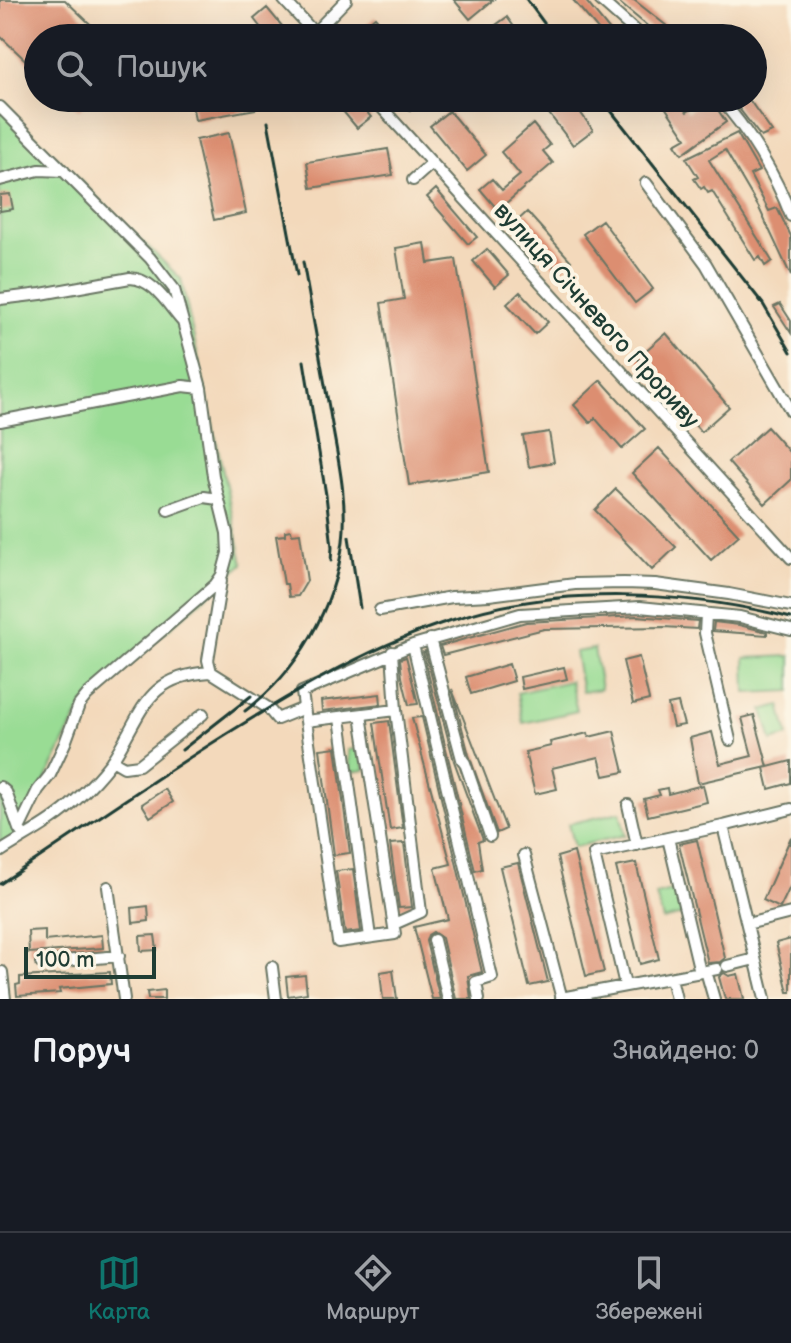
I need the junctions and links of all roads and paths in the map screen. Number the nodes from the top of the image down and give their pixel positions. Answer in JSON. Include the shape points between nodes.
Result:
{"nodes":[{"id":1,"x":284,"y":0,"type":"edge"},
{"id":2,"x":346,"y":0,"type":"edge"},
{"id":3,"x":600,"y":0,"type":"edge"},
{"id":4,"x":306,"y":24,"type":"edge"},
{"id":5,"x":325,"y":24,"type":"edge"},
{"id":6,"x":627,"y":24,"type":"edge"},
{"id":7,"x":0,"y":107,"type":"edge"},
{"id":8,"x":386,"y":112,"type":"edge"},
{"id":9,"x":731,"y":112,"type":"edge"},
{"id":10,"x":432,"y":163,"type":"junction"},
{"id":11,"x":69,"y":173,"type":"junction"},
{"id":12,"x":0,"y":180,"type":"edge"},
{"id":13,"x":413,"y":180,"type":"dead end"},
{"id":14,"x":646,"y":183,"type":"dead end"},
{"id":15,"x":791,"y":216,"type":"edge"},
{"id":16,"x":0,"y":299,"type":"edge"},
{"id":17,"x":186,"y":326,"type":"junction"},
{"id":18,"x":201,"y":388,"type":"junction"},
{"id":19,"x":791,"y":411,"type":"edge"},
{"id":20,"x":0,"y":421,"type":"edge"},
{"id":21,"x":218,"y":499,"type":"junction"},
{"id":22,"x":168,"y":510,"type":"dead end"},
{"id":23,"x":788,"y":550,"type":"edge"},
{"id":24,"x":222,"y":575,"type":"junction"},
{"id":25,"x":791,"y":606,"type":"edge"},
{"id":26,"x":380,"y":610,"type":"dead end"},
{"id":27,"x":706,"y":614,"type":"junction"},
{"id":28,"x":791,"y":630,"type":"edge"},
{"id":29,"x":430,"y":639,"type":"junction"},
{"id":30,"x":413,"y":645,"type":"junction"},
{"id":31,"x":392,"y":652,"type":"junction"},
{"id":32,"x":211,"y":672,"type":"junction"},
{"id":33,"x":304,"y":708,"type":"junction"},
{"id":34,"x":396,"y":710,"type":"junction"},
{"id":35,"x":203,"y":714,"type":"dead end"},
{"id":36,"x":361,"y":715,"type":"junction"},
{"id":37,"x":340,"y":718,"type":"junction"},
{"id":38,"x":306,"y":721,"type":"junction"},
{"id":39,"x":730,"y":740,"type":"dead end"},
{"id":40,"x":112,"y":760,"type":"junction"},
{"id":41,"x":0,"y":787,"type":"edge"},
{"id":42,"x":628,"y":805,"type":"dead end"},
{"id":43,"x":791,"y":809,"type":"edge"},
{"id":44,"x":723,"y":826,"type":"junction"},
{"id":45,"x":22,"y":832,"type":"junction"},
{"id":46,"x":490,"y":836,"type":"dead end"},
{"id":47,"x":668,"y":838,"type":"junction"},
{"id":48,"x":637,"y":845,"type":"junction"},
{"id":49,"x":0,"y":852,"type":"edge"},
{"id":50,"x":524,"y":855,"type":"dead end"},
{"id":51,"x":108,"y":887,"type":"dead end"},
{"id":52,"x":791,"y":913,"type":"edge"},
{"id":53,"x":394,"y":924,"type":"junction"},
{"id":54,"x":747,"y":924,"type":"junction"},
{"id":55,"x":370,"y":937,"type":"junction"},
{"id":56,"x":434,"y":940,"type":"dead end"},
{"id":57,"x":119,"y":956,"type":"junction"},
{"id":58,"x":755,"y":959,"type":"junction"},
{"id":59,"x":41,"y":963,"type":"dead end"},
{"id":60,"x":272,"y":967,"type":"dead end"},
{"id":61,"x":713,"y":970,"type":"junction"},
{"id":62,"x":1,"y":973,"type":"edge"},
{"id":63,"x":671,"y":978,"type":"junction"},
{"id":64,"x":625,"y":985,"type":"junction"},
{"id":65,"x":5,"y":999,"type":"edge"},
{"id":66,"x":124,"y":999,"type":"edge"},
{"id":67,"x":276,"y":999,"type":"edge"},
{"id":68,"x":448,"y":999,"type":"edge"},
{"id":69,"x":479,"y":999,"type":"edge"},
{"id":70,"x":562,"y":999,"type":"edge"},
{"id":71,"x":676,"y":999,"type":"edge"},
{"id":72,"x":714,"y":999,"type":"edge"},
{"id":73,"x":765,"y":999,"type":"edge"}],
"edges":[{"from":1,"to":4,"type":"street"},
{"from":2,"to":5,"type":"street"},
{"from":3,"to":6,"type":"street"},
{"from":7,"to":11,"type":"street"},
{"from":8,"to":10,"type":"street","name":"вулиця Січневого Прориву"},
{"from":9,"to":15,"type":"street"},
{"from":10,"to":13,"type":"street"},
{"from":10,"to":23,"type":"street","name":"вулиця Січневого Прориву"},
{"from":11,"to":12,"type":"street","via":[[39,170]]},
{"from":11,"to":17,"type":"street","via":[[164,273]]},
{"from":14,"to":19,"type":"street","via":[[706,264]]},
{"from":16,"to":17,"type":"street","via":[[141,278]]},
{"from":17,"to":18,"type":"street"},
{"from":18,"to":20,"type":"street","via":[[183,386]]},
{"from":18,"to":21,"type":"street"},
{"from":21,"to":22,"type":"street","via":[[204,497]]},
{"from":21,"to":24,"type":"street","via":[[227,533]]},
{"from":24,"to":32,"type":"street","via":[[208,660]]},
{"from":24,"to":45,"type":"street","via":[[79,705]]},
{"from":25,"to":26,"type":"street","via":[[624,583],[452,597]]},
{"from":27,"to":28,"type":"street"},
{"from":27,"to":29,"type":"street","via":[[640,607],[520,614]]},
{"from":27,"to":39,"type":"street","via":[[705,633]]},
{"from":29,"to":30,"type":"street"},
{"from":29,"to":46,"type":"street","via":[[462,759]]},
{"from":30,"to":31,"type":"street"},
{"from":30,"to":69,"type":"street","via":[[492,977],[476,982]]},
{"from":31,"to":33,"type":"street","via":[[302,692]]},
{"from":31,"to":34,"type":"street"},
{"from":32,"to":33,"type":"street","via":[[259,701],[277,719]]},
{"from":32,"to":40,"type":"street","via":[[187,673],[162,686],[147,700]]},
{"from":33,"to":38,"type":"street"},
{"from":34,"to":36,"type":"street"},
{"from":34,"to":53,"type":"street","via":[[421,912]]},
{"from":35,"to":40,"type":"street","via":[[139,765],[124,767]]},
{"from":36,"to":37,"type":"street"},
{"from":36,"to":53,"type":"street"},
{"from":37,"to":38,"type":"street"},
{"from":37,"to":55,"type":"street"},
{"from":38,"to":55,"type":"street","via":[[338,942]]},
{"from":40,"to":45,"type":"street","via":[[58,816]]},
{"from":41,"to":45,"type":"street"},
{"from":42,"to":48,"type":"street"},
{"from":43,"to":44,"type":"street"},
{"from":44,"to":47,"type":"street"},
{"from":44,"to":54,"type":"street"},
{"from":45,"to":49,"type":"street"},
{"from":47,"to":48,"type":"street"},
{"from":47,"to":61,"type":"street"},
{"from":48,"to":64,"type":"street","via":[[594,854]]},
{"from":50,"to":70,"type":"street"},
{"from":51,"to":57,"type":"street"},
{"from":52,"to":54,"type":"street"},
{"from":53,"to":55,"type":"street","via":[[395,934]]},
{"from":54,"to":58,"type":"street"},
{"from":56,"to":68,"type":"street"},
{"from":57,"to":59,"type":"street"},
{"from":57,"to":66,"type":"street"},
{"from":58,"to":61,"type":"street"},
{"from":58,"to":73,"type":"street"},
{"from":60,"to":67,"type":"street"},
{"from":61,"to":63,"type":"street"},
{"from":61,"to":72,"type":"street"},
{"from":62,"to":65,"type":"street"},
{"from":63,"to":64,"type":"street"},
{"from":63,"to":71,"type":"street"},
{"from":64,"to":70,"type":"street"}]}
